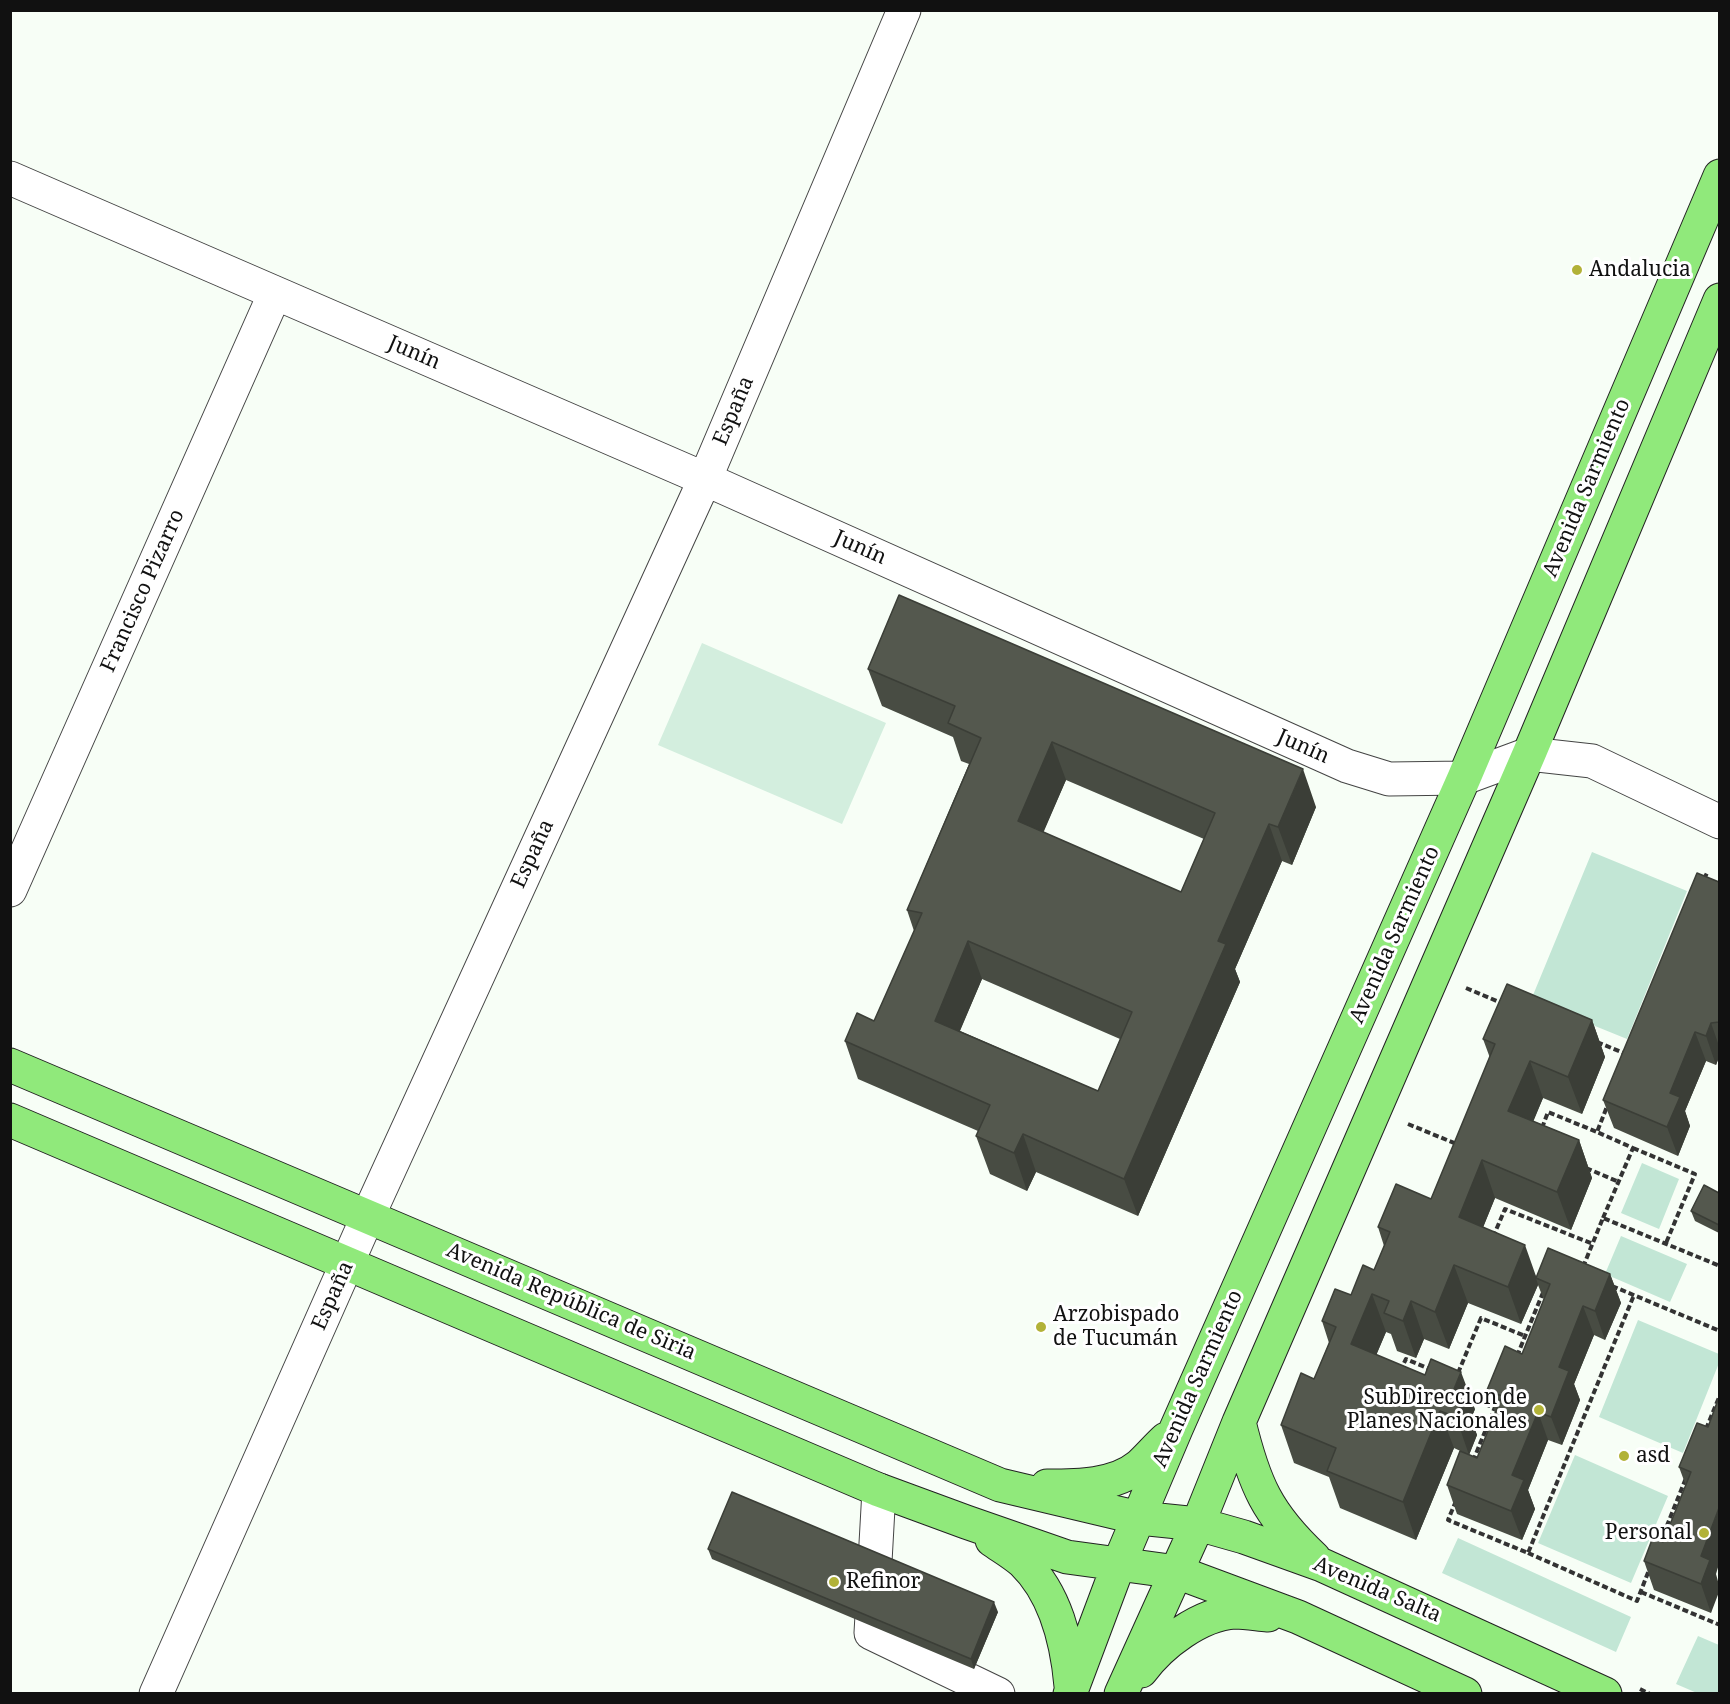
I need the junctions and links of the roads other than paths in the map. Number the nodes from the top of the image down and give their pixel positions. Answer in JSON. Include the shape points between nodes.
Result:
{"nodes":[{"id":1,"x":904,"y":10,"type":"edge"},
{"id":2,"x":1719,"y":176,"type":"edge"},
{"id":3,"x":10,"y":178,"type":"edge"},
{"id":4,"x":274,"y":293,"type":"junction"},
{"id":5,"x":1719,"y":300,"type":"edge"},
{"id":6,"x":705,"y":479,"type":"junction"},
{"id":7,"x":1528,"y":754,"type":"junction"},
{"id":8,"x":1464,"y":778,"type":"junction"},
{"id":9,"x":1719,"y":822,"type":"edge"},
{"id":10,"x":10,"y":890,"type":"edge"},
{"id":11,"x":10,"y":1065,"type":"edge"},
{"id":12,"x":10,"y":1120,"type":"edge"},
{"id":13,"x":368,"y":1216,"type":"junction"},
{"id":14,"x":348,"y":1263,"type":"junction"},
{"id":15,"x":1239,"y":1422,"type":"junction"},
{"id":16,"x":1176,"y":1429,"type":"junction"},
{"id":17,"x":1000,"y":1485,"type":"junction"},
{"id":18,"x":879,"y":1490,"type":"junction"},
{"id":19,"x":1139,"y":1518,"type":"junction"},
{"id":20,"x":966,"y":1522,"type":"junction"},
{"id":21,"x":1198,"y":1524,"type":"junction"},
{"id":22,"x":1322,"y":1565,"type":"junction"},
{"id":23,"x":1118,"y":1566,"type":"junction"},
{"id":24,"x":1177,"y":1572,"type":"junction"},
{"id":25,"x":1298,"y":1617,"type":"junction"},
{"id":26,"x":1071,"y":1692,"type":"edge"},
{"id":27,"x":156,"y":1694,"type":"edge"},
{"id":28,"x":999,"y":1694,"type":"edge"},
{"id":29,"x":1122,"y":1694,"type":"edge"},
{"id":30,"x":1465,"y":1694,"type":"edge"},
{"id":31,"x":1605,"y":1694,"type":"edge"}],
"edges":[{"from":1,"to":6,"type":"street","name":"España"},
{"from":2,"to":8,"type":"main road","name":"Avenida Sarmiento"},
{"from":3,"to":4,"type":"street","name":"Junín"},
{"from":4,"to":6,"type":"street","name":"Junín"},
{"from":4,"to":10,"type":"street","name":"Francisco Pizarro"},
{"from":5,"to":7,"type":"main road"},
{"from":6,"to":8,"type":"street","name":"Junín","via":[[1347,766],[1389,779]]},
{"from":6,"to":13,"type":"street","name":"España"},
{"from":7,"to":8,"type":"street","name":"Junín"},
{"from":7,"to":9,"type":"street","name":"Junín","via":[[1592,761]]},
{"from":7,"to":15,"type":"main road"},
{"from":8,"to":16,"type":"main road","name":"Avenida Sarmiento"},
{"from":11,"to":13,"type":"main road","name":"Avenida República de Siria"},
{"from":12,"to":14,"type":"main road"},
{"from":13,"to":14,"type":"street","name":"España"},
{"from":13,"to":17,"type":"main road","name":"Avenida República de Siria"},
{"from":14,"to":18,"type":"main road"},
{"from":14,"to":27,"type":"street","name":"España"},
{"from":15,"to":21,"type":"main road"},
{"from":15,"to":22,"type":"main road","via":[[1248,1461],[1272,1512]]},
{"from":16,"to":17,"type":"main road","via":[[1137,1467],[1113,1480],[1072,1486]]},
{"from":16,"to":19,"type":"main road","name":"Avenida Sarmiento"},
{"from":17,"to":19,"type":"main road","name":"Avenida República de Siria"},
{"from":18,"to":20,"type":"main road"},
{"from":18,"to":28,"type":"street","via":[[871,1633]]},
{"from":19,"to":21,"type":"main road","name":"Avenida Salta"},
{"from":19,"to":23,"type":"main road","name":"Avenida Sarmiento"},
{"from":20,"to":23,"type":"main road","via":[[1067,1557]]},
{"from":20,"to":26,"type":"main road","via":[[1022,1561],[1040,1582],[1054,1607],[1062,1635]]},
{"from":21,"to":22,"type":"main road","name":"Avenida Salta"},
{"from":21,"to":24,"type":"main road"},
{"from":22,"to":31,"type":"main road","name":"Avenida Salta"},
{"from":23,"to":24,"type":"main road"},
{"from":23,"to":26,"type":"main road","name":"Avenida Sarmiento"},
{"from":24,"to":25,"type":"main road"},
{"from":24,"to":29,"type":"main road"},
{"from":25,"to":29,"type":"main road","via":[[1233,1612],[1204,1620],[1165,1644]]},
{"from":25,"to":30,"type":"main road"}]}
